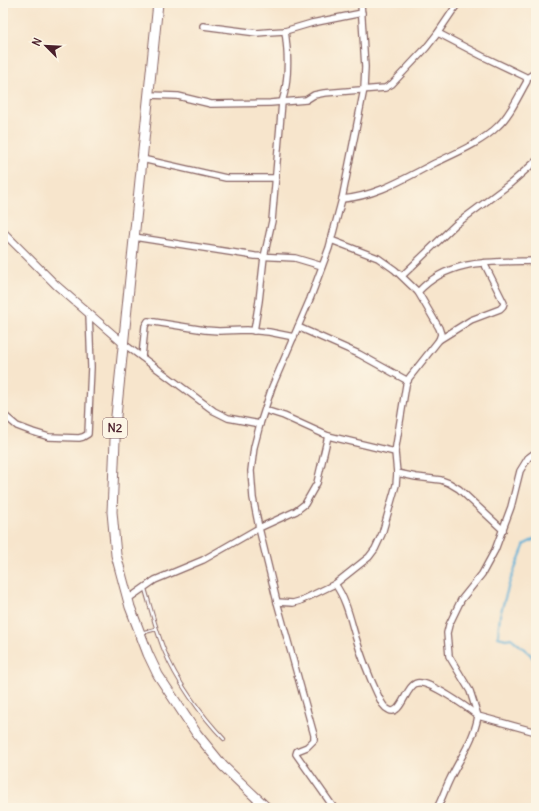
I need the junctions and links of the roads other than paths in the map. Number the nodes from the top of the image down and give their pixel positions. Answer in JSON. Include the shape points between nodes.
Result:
{"nodes":[{"id":1,"x":158,"y":3,"type":"edge"},
{"id":2,"x":361,"y":3,"type":"edge"},
{"id":3,"x":458,"y":3,"type":"edge"},
{"id":4,"x":362,"y":13,"type":"junction"},
{"id":5,"x":203,"y":26,"type":"dead end"},
{"id":6,"x":285,"y":30,"type":"junction"},
{"id":7,"x":438,"y":32,"type":"junction"},
{"id":8,"x":536,"y":72,"type":"edge"},
{"id":9,"x":527,"y":78,"type":"junction"},
{"id":10,"x":364,"y":90,"type":"junction"},
{"id":11,"x":149,"y":95,"type":"junction"},
{"id":12,"x":282,"y":102,"type":"junction"},
{"id":13,"x":142,"y":159,"type":"junction"},
{"id":14,"x":536,"y":162,"type":"edge"},
{"id":15,"x":276,"y":178,"type":"junction"},
{"id":16,"x":342,"y":199,"type":"junction"},
{"id":17,"x":3,"y":232,"type":"edge"},
{"id":18,"x":134,"y":237,"type":"junction"},
{"id":19,"x":331,"y":240,"type":"junction"},
{"id":20,"x":264,"y":257,"type":"junction"},
{"id":21,"x":536,"y":261,"type":"edge"},
{"id":22,"x":484,"y":263,"type":"junction"},
{"id":23,"x":322,"y":266,"type":"junction"},
{"id":24,"x":402,"y":276,"type":"junction"},
{"id":25,"x":418,"y":292,"type":"junction"},
{"id":26,"x":89,"y":314,"type":"junction"},
{"id":27,"x":298,"y":327,"type":"junction"},
{"id":28,"x":254,"y":331,"type":"junction"},
{"id":29,"x":294,"y":337,"type":"junction"},
{"id":30,"x":439,"y":340,"type":"junction"},
{"id":31,"x":124,"y":344,"type":"junction"},
{"id":32,"x":142,"y":357,"type":"junction"},
{"id":33,"x":408,"y":380,"type":"junction"},
{"id":34,"x":265,"y":410,"type":"junction"},
{"id":35,"x":3,"y":414,"type":"edge"},
{"id":36,"x":260,"y":424,"type":"junction"},
{"id":37,"x":328,"y":436,"type":"junction"},
{"id":38,"x":395,"y":452,"type":"junction"},
{"id":39,"x":536,"y":452,"type":"edge"},
{"id":40,"x":397,"y":473,"type":"junction"},
{"id":41,"x":259,"y":528,"type":"junction"},
{"id":42,"x":503,"y":530,"type":"junction"},
{"id":43,"x":335,"y":584,"type":"junction"},
{"id":44,"x":144,"y":588,"type":"junction"},
{"id":45,"x":128,"y":599,"type":"junction"},
{"id":46,"x":277,"y":602,"type":"junction"},
{"id":47,"x":156,"y":629,"type":"junction"},
{"id":48,"x":140,"y":634,"type":"junction"},
{"id":49,"x":478,"y":716,"type":"junction"},
{"id":50,"x":536,"y":732,"type":"edge"},
{"id":51,"x":224,"y":739,"type":"dead end"},
{"id":52,"x":266,"y":808,"type":"edge"},
{"id":53,"x":334,"y":808,"type":"edge"},
{"id":54,"x":437,"y":808,"type":"edge"}],
"edges":[{"from":1,"to":11,"type":"highway","number":"N2"},
{"from":2,"to":4,"type":"street"},
{"from":3,"to":7,"type":"street"},
{"from":4,"to":6,"type":"street"},
{"from":4,"to":10,"type":"street"},
{"from":5,"to":6,"type":"street","via":[[257,32]]},
{"from":6,"to":12,"type":"street","via":[[288,49]]},
{"from":7,"to":9,"type":"street"},
{"from":7,"to":10,"type":"street","via":[[389,86]]},
{"from":8,"to":9,"type":"street"},
{"from":9,"to":16,"type":"street","via":[[502,122],[465,149],[400,182],[357,198]]},
{"from":10,"to":12,"type":"street","via":[[324,92],[306,100]]},
{"from":10,"to":16,"type":"street"},
{"from":11,"to":12,"type":"street","via":[[178,96],[211,104]]},
{"from":11,"to":13,"type":"highway","number":"N2"},
{"from":12,"to":15,"type":"street"},
{"from":13,"to":15,"type":"street","via":[[226,178]]},
{"from":13,"to":18,"type":"highway","number":"N2"},
{"from":14,"to":24,"type":"street","via":[[455,225]]},
{"from":15,"to":20,"type":"street","via":[[272,221]]},
{"from":16,"to":19,"type":"street"},
{"from":17,"to":26,"type":"street"},
{"from":18,"to":20,"type":"street"},
{"from":18,"to":31,"type":"highway","number":"N2"},
{"from":19,"to":23,"type":"street"},
{"from":19,"to":24,"type":"street","via":[[383,261]]},
{"from":20,"to":23,"type":"street","via":[[295,258]]},
{"from":20,"to":28,"type":"street"},
{"from":21,"to":22,"type":"street"},
{"from":22,"to":25,"type":"street","via":[[446,271],[425,284]]},
{"from":22,"to":30,"type":"street","via":[[504,306],[472,320]]},
{"from":23,"to":27,"type":"street"},
{"from":24,"to":25,"type":"street"},
{"from":25,"to":30,"type":"street","via":[[441,332]]},
{"from":26,"to":31,"type":"street"},
{"from":26,"to":35,"type":"street","via":[[91,367],[88,434],[79,438],[49,437],[17,426]]},
{"from":27,"to":29,"type":"street"},
{"from":27,"to":33,"type":"street","via":[[359,354]]},
{"from":28,"to":29,"type":"street"},
{"from":28,"to":32,"type":"street","via":[[205,330],[148,321],[145,326]]},
{"from":29,"to":34,"type":"street"},
{"from":30,"to":33,"type":"street"},
{"from":31,"to":32,"type":"street"},
{"from":31,"to":45,"type":"highway","number":"N2","via":[[116,416],[112,512],[116,555]]},
{"from":32,"to":36,"type":"street","via":[[214,411],[228,418]]},
{"from":33,"to":38,"type":"street"},
{"from":34,"to":36,"type":"street"},
{"from":34,"to":37,"type":"street"},
{"from":36,"to":41,"type":"street","via":[[251,471]]},
{"from":37,"to":38,"type":"street"},
{"from":37,"to":41,"type":"street","via":[[317,483],[305,504],[296,511]]},
{"from":38,"to":40,"type":"street"},
{"from":39,"to":42,"type":"street","via":[[528,458],[520,471]]},
{"from":40,"to":42,"type":"street","via":[[449,483],[459,489]]},
{"from":40,"to":43,"type":"street","via":[[387,518],[375,549],[361,564]]},
{"from":41,"to":44,"type":"street","via":[[203,560],[160,578]]},
{"from":41,"to":46,"type":"street"},
{"from":42,"to":49,"type":"street","via":[[482,574],[457,607],[447,634],[449,656],[470,691]]},
{"from":43,"to":46,"type":"street","via":[[300,601]]},
{"from":43,"to":49,"type":"street","via":[[340,590],[361,654],[386,709],[395,711],[411,686],[420,683],[451,697]]},
{"from":44,"to":45,"type":"street"},
{"from":44,"to":47,"type":"lane"},
{"from":45,"to":48,"type":"highway","number":"N2"},
{"from":46,"to":53,"type":"street","via":[[314,735],[314,740],[296,754]]},
{"from":47,"to":48,"type":"lane"},
{"from":47,"to":51,"type":"lane","via":[[179,678],[208,722]]},
{"from":48,"to":52,"type":"highway","number":"N2","via":[[158,675],[197,734],[224,766]]},
{"from":49,"to":50,"type":"street"},
{"from":49,"to":54,"type":"street","via":[[470,744]]}]}
